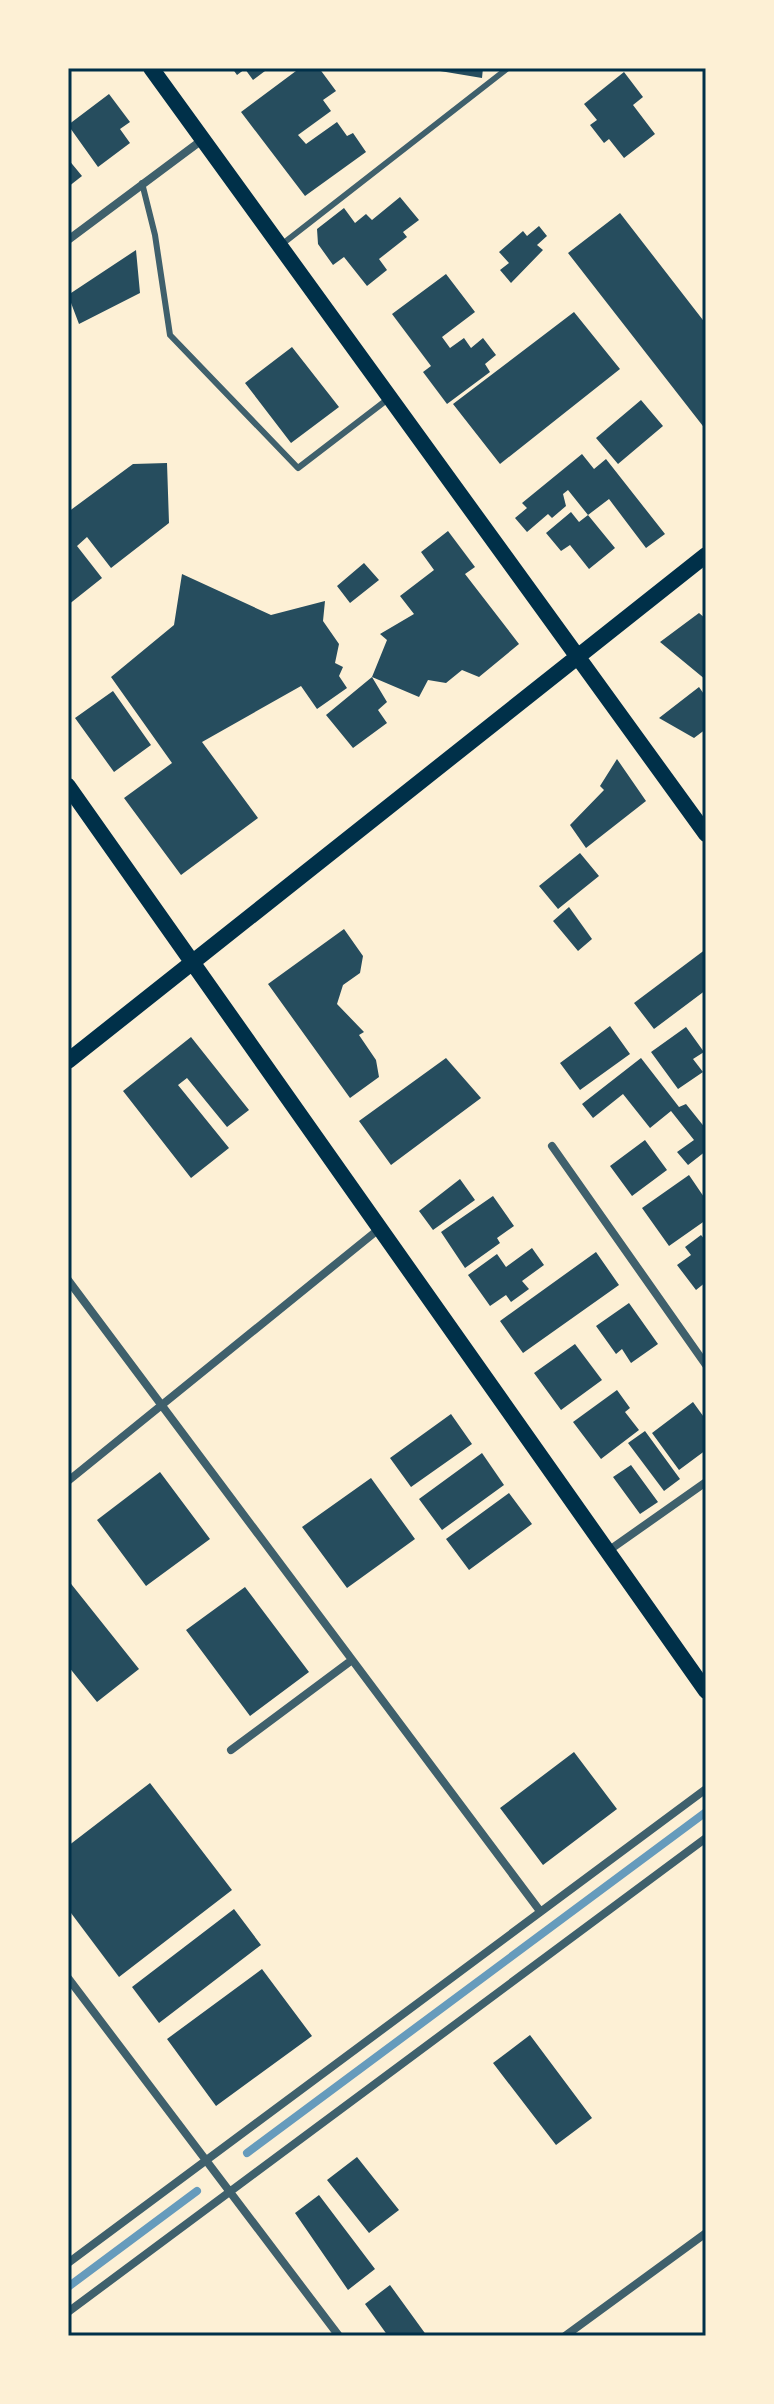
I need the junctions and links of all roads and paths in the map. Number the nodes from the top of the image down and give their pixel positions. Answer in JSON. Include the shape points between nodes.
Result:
{"nodes":[{"id":1,"x":151,"y":68,"type":"edge"},
{"id":2,"x":508,"y":68,"type":"edge"},
{"id":3,"x":202,"y":140,"type":"junction"},
{"id":4,"x":142,"y":183,"type":"junction"},
{"id":5,"x":68,"y":240,"type":"edge"},
{"id":6,"x":280,"y":246,"type":"junction"},
{"id":7,"x":389,"y":398,"type":"junction"},
{"id":8,"x":706,"y":555,"type":"edge"},
{"id":9,"x":579,"y":658,"type":"junction"},
{"id":10,"x":68,"y":786,"type":"edge"},
{"id":11,"x":706,"y":834,"type":"edge"},
{"id":12,"x":192,"y":960,"type":"junction"},
{"id":13,"x":68,"y":1061,"type":"edge"},
{"id":14,"x":552,"y":1146,"type":"dead end"},
{"id":15,"x":380,"y":1229,"type":"junction"},
{"id":16,"x":68,"y":1280,"type":"edge"},
{"id":17,"x":706,"y":1365,"type":"edge"},
{"id":18,"x":161,"y":1406,"type":"junction"},
{"id":19,"x":68,"y":1481,"type":"edge"},
{"id":20,"x":706,"y":1482,"type":"edge"},
{"id":21,"x":608,"y":1551,"type":"junction"},
{"id":22,"x":352,"y":1660,"type":"junction"},
{"id":23,"x":706,"y":1691,"type":"edge"},
{"id":24,"x":231,"y":1750,"type":"dead end"},
{"id":25,"x":706,"y":1789,"type":"edge"},
{"id":26,"x":706,"y":1838,"type":"edge"},
{"id":27,"x":540,"y":1911,"type":"junction"},
{"id":28,"x":68,"y":1978,"type":"edge"},
{"id":29,"x":207,"y":2159,"type":"junction"},
{"id":30,"x":230,"y":2191,"type":"junction"},
{"id":31,"x":706,"y":2233,"type":"edge"},
{"id":32,"x":68,"y":2263,"type":"edge"},
{"id":33,"x":68,"y":2312,"type":"edge"},
{"id":34,"x":339,"y":2336,"type":"edge"},
{"id":35,"x":565,"y":2336,"type":"edge"}],
"edges":[{"from":1,"to":3,"type":"main road"},
{"from":2,"to":6,"type":"lane"},
{"from":3,"to":4,"type":"street"},
{"from":3,"to":6,"type":"main road"},
{"from":4,"to":5,"type":"street"},
{"from":4,"to":7,"type":"lane","via":[[170,335],[298,468]]},
{"from":6,"to":7,"type":"main road"},
{"from":7,"to":9,"type":"main road"},
{"from":8,"to":9,"type":"main road"},
{"from":9,"to":11,"type":"main road"},
{"from":9,"to":12,"type":"main road"},
{"from":10,"to":12,"type":"main road"},
{"from":12,"to":13,"type":"main road"},
{"from":12,"to":15,"type":"main road"},
{"from":14,"to":17,"type":"street"},
{"from":15,"to":18,"type":"street"},
{"from":15,"to":21,"type":"main road"},
{"from":16,"to":18,"type":"street"},
{"from":18,"to":19,"type":"street"},
{"from":18,"to":22,"type":"street"},
{"from":20,"to":21,"type":"street"},
{"from":21,"to":23,"type":"main road"},
{"from":22,"to":24,"type":"street"},
{"from":22,"to":27,"type":"street"},
{"from":25,"to":27,"type":"street"},
{"from":26,"to":30,"type":"street"},
{"from":27,"to":29,"type":"street"},
{"from":28,"to":29,"type":"street"},
{"from":29,"to":30,"type":"street"},
{"from":29,"to":32,"type":"street"},
{"from":30,"to":33,"type":"street"},
{"from":30,"to":34,"type":"street"},
{"from":31,"to":35,"type":"street"}]}
